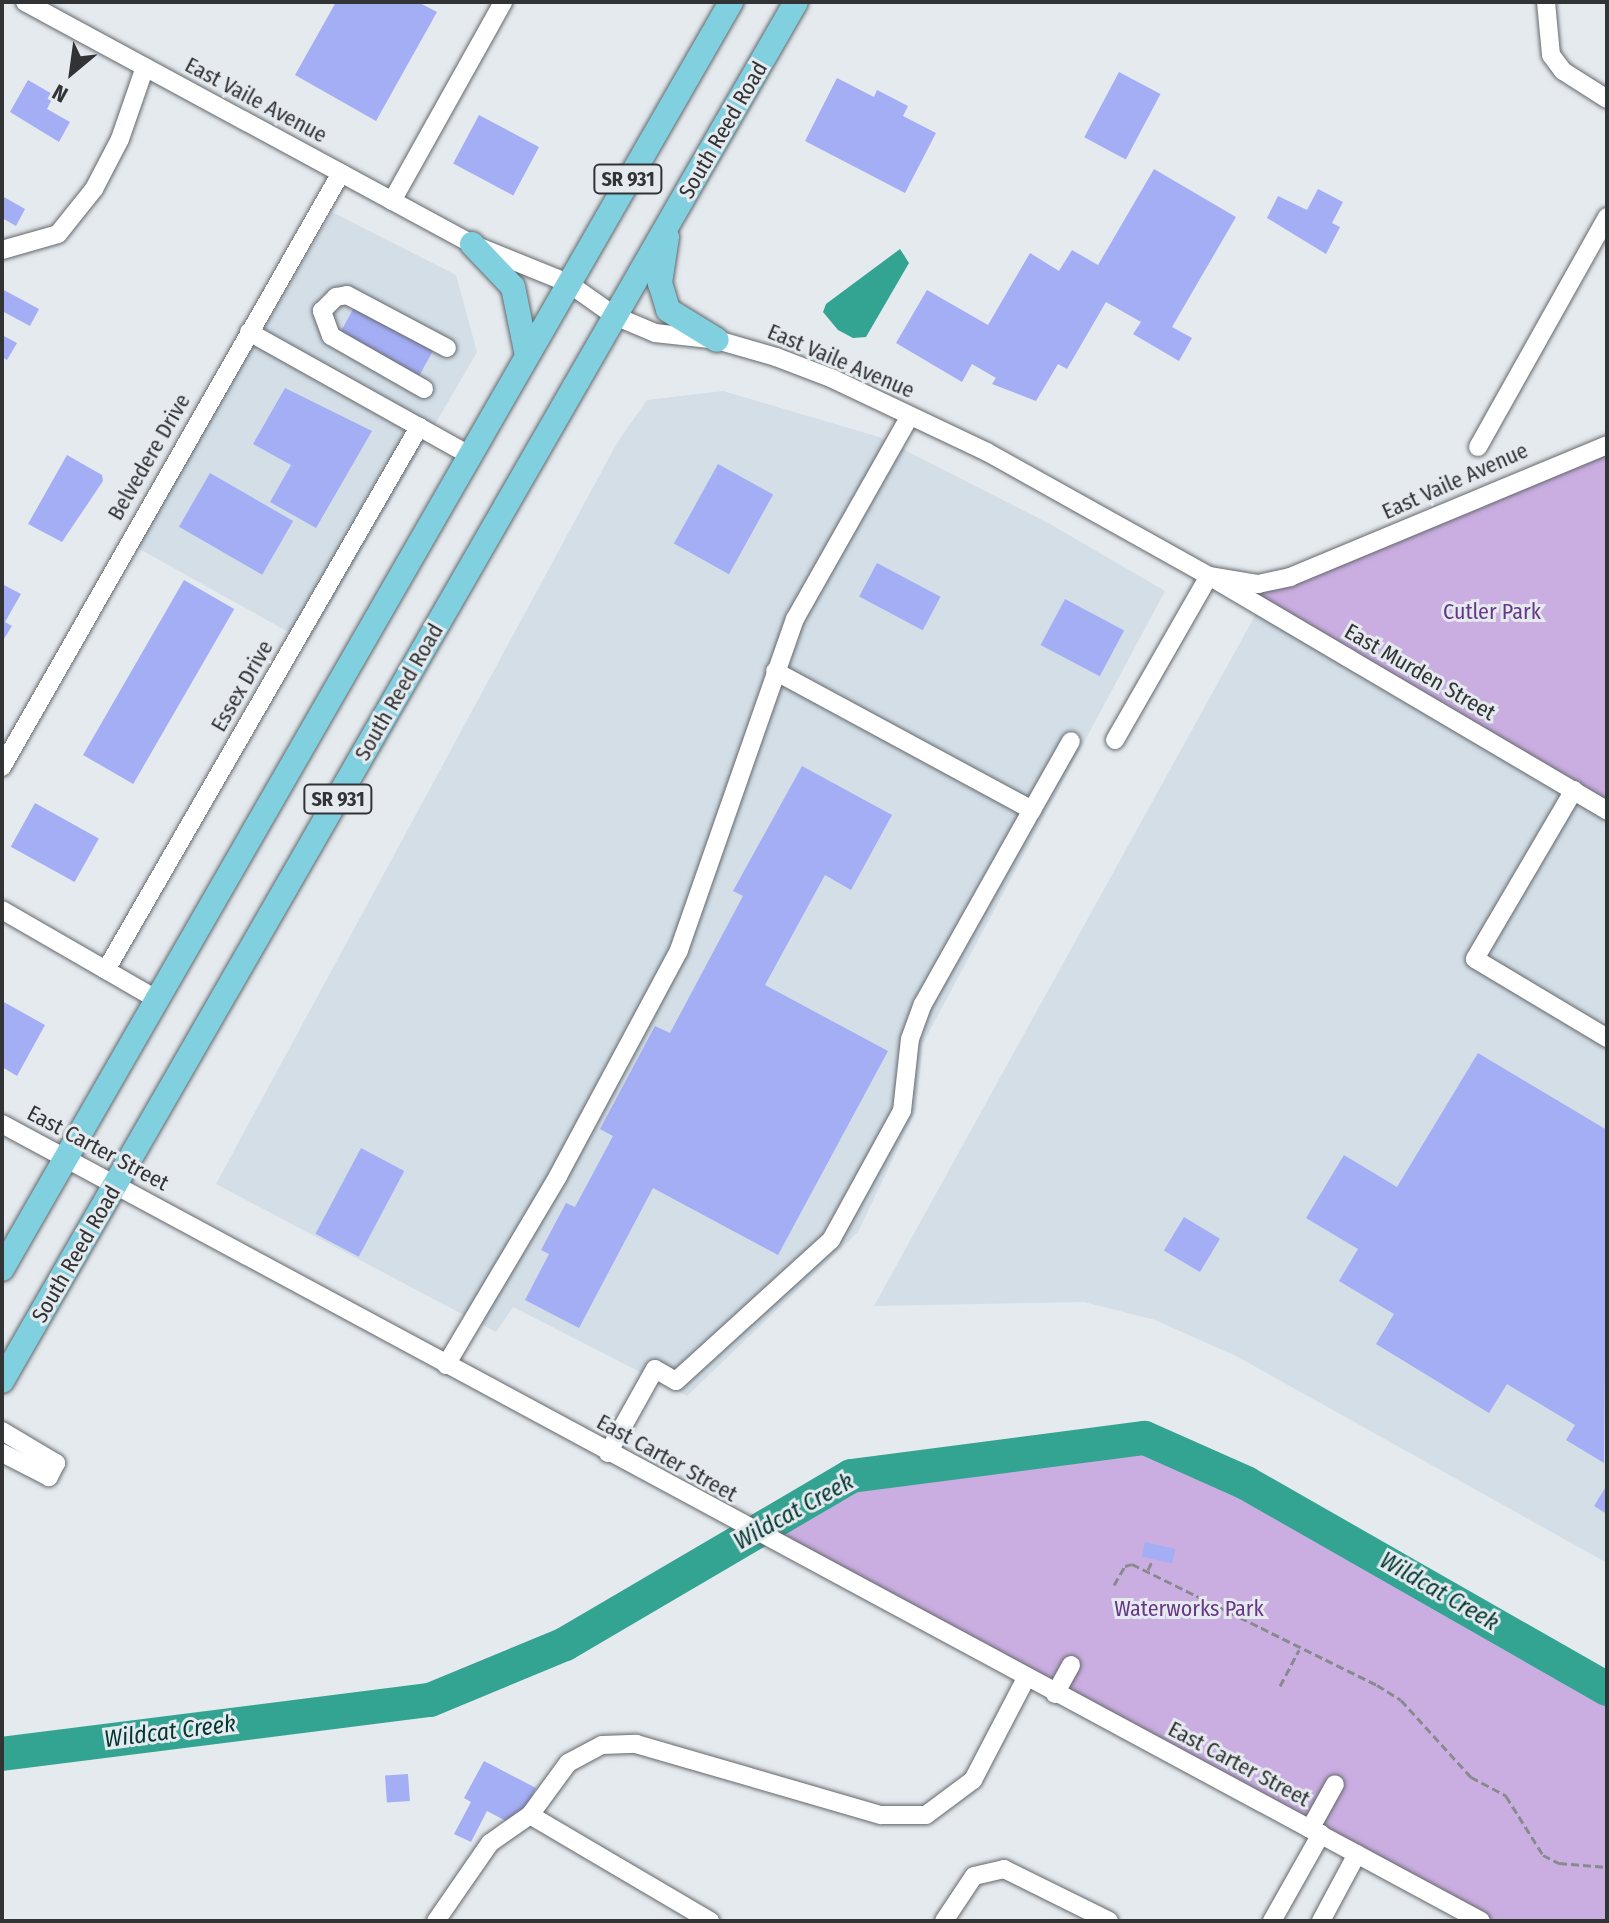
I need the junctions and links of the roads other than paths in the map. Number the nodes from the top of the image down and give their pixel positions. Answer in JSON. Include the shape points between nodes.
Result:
{"nodes":[{"id":1,"x":25,"y":2,"type":"edge"},
{"id":2,"x":503,"y":2,"type":"edge"},
{"id":3,"x":731,"y":2,"type":"edge"},
{"id":4,"x":796,"y":2,"type":"edge"},
{"id":5,"x":1546,"y":2,"type":"edge"},
{"id":6,"x":145,"y":67,"type":"junction"},
{"id":7,"x":1607,"y":99,"type":"edge"},
{"id":8,"x":341,"y":173,"type":"junction"},
{"id":9,"x":392,"y":201,"type":"junction"},
{"id":10,"x":673,"y":216,"type":"junction"},
{"id":11,"x":1607,"y":217,"type":"edge"},
{"id":12,"x":472,"y":244,"type":"junction"},
{"id":13,"x":2,"y":250,"type":"edge"},
{"id":14,"x":568,"y":283,"type":"junction"},
{"id":15,"x":615,"y":316,"type":"junction"},
{"id":16,"x":249,"y":332,"type":"junction"},
{"id":17,"x":717,"y":340,"type":"junction"},
{"id":18,"x":447,"y":348,"type":"dead end"},
{"id":19,"x":527,"y":356,"type":"junction"},
{"id":20,"x":424,"y":389,"type":"dead end"},
{"id":21,"x":910,"y":416,"type":"junction"},
{"id":22,"x":419,"y":427,"type":"junction"},
{"id":23,"x":1607,"y":445,"type":"edge"},
{"id":24,"x":1478,"y":447,"type":"dead end"},
{"id":25,"x":471,"y":456,"type":"junction"},
{"id":26,"x":1209,"y":576,"type":"junction"},
{"id":27,"x":775,"y":671,"type":"junction"},
{"id":28,"x":1115,"y":740,"type":"dead end"},
{"id":29,"x":1071,"y":741,"type":"dead end"},
{"id":30,"x":2,"y":767,"type":"edge"},
{"id":31,"x":1574,"y":790,"type":"junction"},
{"id":32,"x":1032,"y":810,"type":"junction"},
{"id":33,"x":1607,"y":810,"type":"edge"},
{"id":34,"x":2,"y":910,"type":"edge"},
{"id":35,"x":106,"y":970,"type":"junction"},
{"id":36,"x":158,"y":1000,"type":"junction"},
{"id":37,"x":1607,"y":1038,"type":"edge"},
{"id":38,"x":2,"y":1124,"type":"edge"},
{"id":39,"x":66,"y":1157,"type":"junction"},
{"id":40,"x":116,"y":1185,"type":"junction"},
{"id":41,"x":2,"y":1269,"type":"edge"},
{"id":42,"x":446,"y":1365,"type":"junction"},
{"id":43,"x":2,"y":1381,"type":"edge"},
{"id":44,"x":2,"y":1431,"type":"edge"},
{"id":45,"x":2,"y":1453,"type":"edge"},
{"id":46,"x":608,"y":1453,"type":"junction"},
{"id":47,"x":1071,"y":1665,"type":"dead end"},
{"id":48,"x":1026,"y":1678,"type":"junction"},
{"id":49,"x":1055,"y":1694,"type":"junction"},
{"id":50,"x":1335,"y":1784,"type":"dead end"},
{"id":51,"x":530,"y":1815,"type":"junction"},
{"id":52,"x":1316,"y":1832,"type":"junction"},
{"id":53,"x":1357,"y":1854,"type":"junction"},
{"id":54,"x":436,"y":1921,"type":"edge"},
{"id":55,"x":710,"y":1921,"type":"edge"},
{"id":56,"x":944,"y":1921,"type":"edge"},
{"id":57,"x":1109,"y":1921,"type":"edge"},
{"id":58,"x":1272,"y":1921,"type":"edge"},
{"id":59,"x":1321,"y":1921,"type":"edge"},
{"id":60,"x":1481,"y":1921,"type":"edge"}],
"edges":[{"from":1,"to":6,"type":"street","name":"East Vaile Avenue"},
{"from":2,"to":9,"type":"street"},
{"from":3,"to":14,"type":"main road","number":"SR 931"},
{"from":4,"to":10,"type":"main road","name":"South Reed Road","number":"SR 931"},
{"from":5,"to":7,"type":"street","via":[[1551,55],[1563,71]]},
{"from":6,"to":8,"type":"street","name":"East Vaile Avenue"},
{"from":6,"to":13,"type":"street","via":[[120,139],[85,200],[58,234],[36,245]]},
{"from":8,"to":9,"type":"street","name":"East Vaile Avenue"},
{"from":8,"to":16,"type":"street","name":"Belvedere Drive"},
{"from":9,"to":12,"type":"street","name":"East Vaile Avenue"},
{"from":10,"to":15,"type":"main road","name":"South Reed Road","number":"SR 931"},
{"from":10,"to":17,"type":"main road","via":[[660,283],[668,310]]},
{"from":11,"to":24,"type":"street"},
{"from":12,"to":14,"type":"street","name":"East Vaile Avenue"},
{"from":12,"to":19,"type":"main road","via":[[513,287]]},
{"from":14,"to":15,"type":"street","name":"East Vaile Avenue"},
{"from":14,"to":19,"type":"main road","number":"SR 931"},
{"from":15,"to":17,"type":"street","name":"East Vaile Avenue","via":[[655,333]]},
{"from":15,"to":40,"type":"main road","name":"South Reed Road","number":"SR 931"},
{"from":16,"to":22,"type":"street"},
{"from":16,"to":30,"type":"street","name":"Belvedere Drive"},
{"from":17,"to":21,"type":"street","name":"East Vaile Avenue","via":[[831,378]]},
{"from":18,"to":20,"type":"street","via":[[347,295],[336,297],[322,311],[331,336]]},
{"from":19,"to":25,"type":"main road","number":"SR 931"},
{"from":21,"to":26,"type":"street","name":"East Vaile Avenue"},
{"from":21,"to":27,"type":"street","via":[[795,619]]},
{"from":22,"to":25,"type":"street"},
{"from":22,"to":35,"type":"street","name":"Essex Drive"},
{"from":23,"to":26,"type":"street","name":"East Vaile Avenue","via":[[1290,577],[1258,584]]},
{"from":25,"to":36,"type":"main road","number":"SR 931"},
{"from":26,"to":28,"type":"street"},
{"from":26,"to":31,"type":"street","name":"East Murden Street"},
{"from":27,"to":32,"type":"street"},
{"from":27,"to":42,"type":"street","via":[[679,950],[562,1170]]},
{"from":29,"to":32,"type":"street"},
{"from":31,"to":33,"type":"street","name":"East Murden Street"},
{"from":31,"to":37,"type":"street","via":[[1475,959]]},
{"from":32,"to":46,"type":"street","via":[[923,1004],[910,1039],[902,1111],[831,1240],[676,1381],[655,1369]]},
{"from":34,"to":35,"type":"street"},
{"from":35,"to":36,"type":"street"},
{"from":36,"to":39,"type":"main road","number":"SR 931"},
{"from":38,"to":39,"type":"street","name":"East Carter Street"},
{"from":39,"to":40,"type":"street","name":"East Carter Street"},
{"from":39,"to":41,"type":"main road","number":"SR 931"},
{"from":40,"to":42,"type":"street","name":"East Carter Street"},
{"from":40,"to":43,"type":"main road","name":"South Reed Road","number":"SR 931"},
{"from":42,"to":46,"type":"street","name":"East Carter Street"},
{"from":44,"to":45,"type":"street","via":[[56,1463],[49,1477]]},
{"from":46,"to":48,"type":"street","name":"East Carter Street"},
{"from":47,"to":49,"type":"street"},
{"from":48,"to":49,"type":"street","name":"East Carter Street"},
{"from":48,"to":51,"type":"street","via":[[973,1780],[926,1815],[881,1815],[621,1743],[602,1745],[568,1763]]},
{"from":49,"to":52,"type":"street","name":"East Carter Street"},
{"from":50,"to":52,"type":"street"},
{"from":51,"to":54,"type":"street","via":[[490,1843]]},
{"from":51,"to":55,"type":"street"},
{"from":52,"to":53,"type":"street","name":"East Carter Street"},
{"from":52,"to":58,"type":"street"},
{"from":53,"to":59,"type":"street"},
{"from":53,"to":60,"type":"street","name":"East Carter Street"},
{"from":56,"to":57,"type":"street","via":[[974,1876],[1004,1869]]}]}
